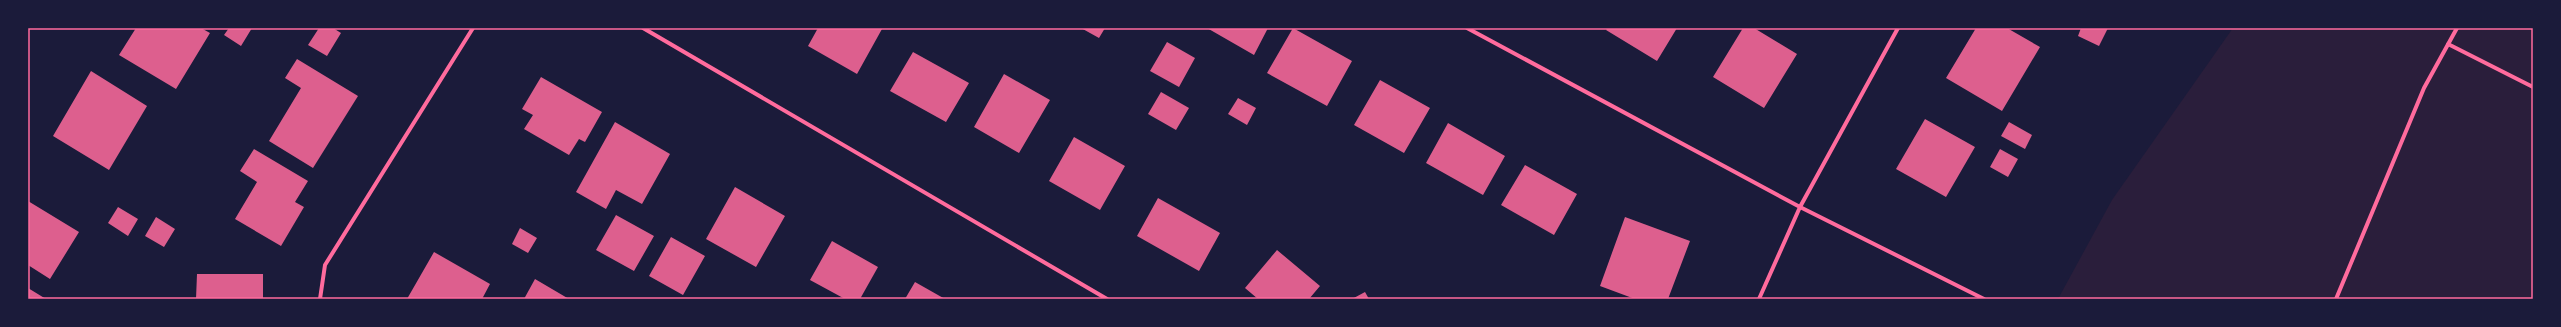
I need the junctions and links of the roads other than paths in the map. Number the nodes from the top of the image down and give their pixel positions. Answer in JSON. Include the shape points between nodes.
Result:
{"nodes":[{"id":1,"x":473,"y":28,"type":"edge"},
{"id":2,"x":643,"y":28,"type":"edge"},
{"id":3,"x":1467,"y":28,"type":"edge"},
{"id":4,"x":1898,"y":28,"type":"edge"},
{"id":5,"x":2456,"y":28,"type":"edge"},
{"id":6,"x":2448,"y":44,"type":"junction"},
{"id":7,"x":2533,"y":87,"type":"edge"},
{"id":8,"x":1800,"y":207,"type":"junction"},
{"id":9,"x":320,"y":299,"type":"edge"},
{"id":10,"x":1107,"y":299,"type":"edge"},
{"id":11,"x":1759,"y":299,"type":"edge"},
{"id":12,"x":1984,"y":299,"type":"edge"},
{"id":13,"x":2336,"y":299,"type":"edge"}],
"edges":[{"from":1,"to":9,"type":"street","via":[[325,265]]},
{"from":2,"to":10,"type":"street"},
{"from":3,"to":8,"type":"street"},
{"from":4,"to":8,"type":"street"},
{"from":5,"to":6,"type":"street"},
{"from":6,"to":7,"type":"street"},
{"from":6,"to":13,"type":"street","via":[[2424,88]]},
{"from":8,"to":11,"type":"street"},
{"from":8,"to":12,"type":"street"}]}
